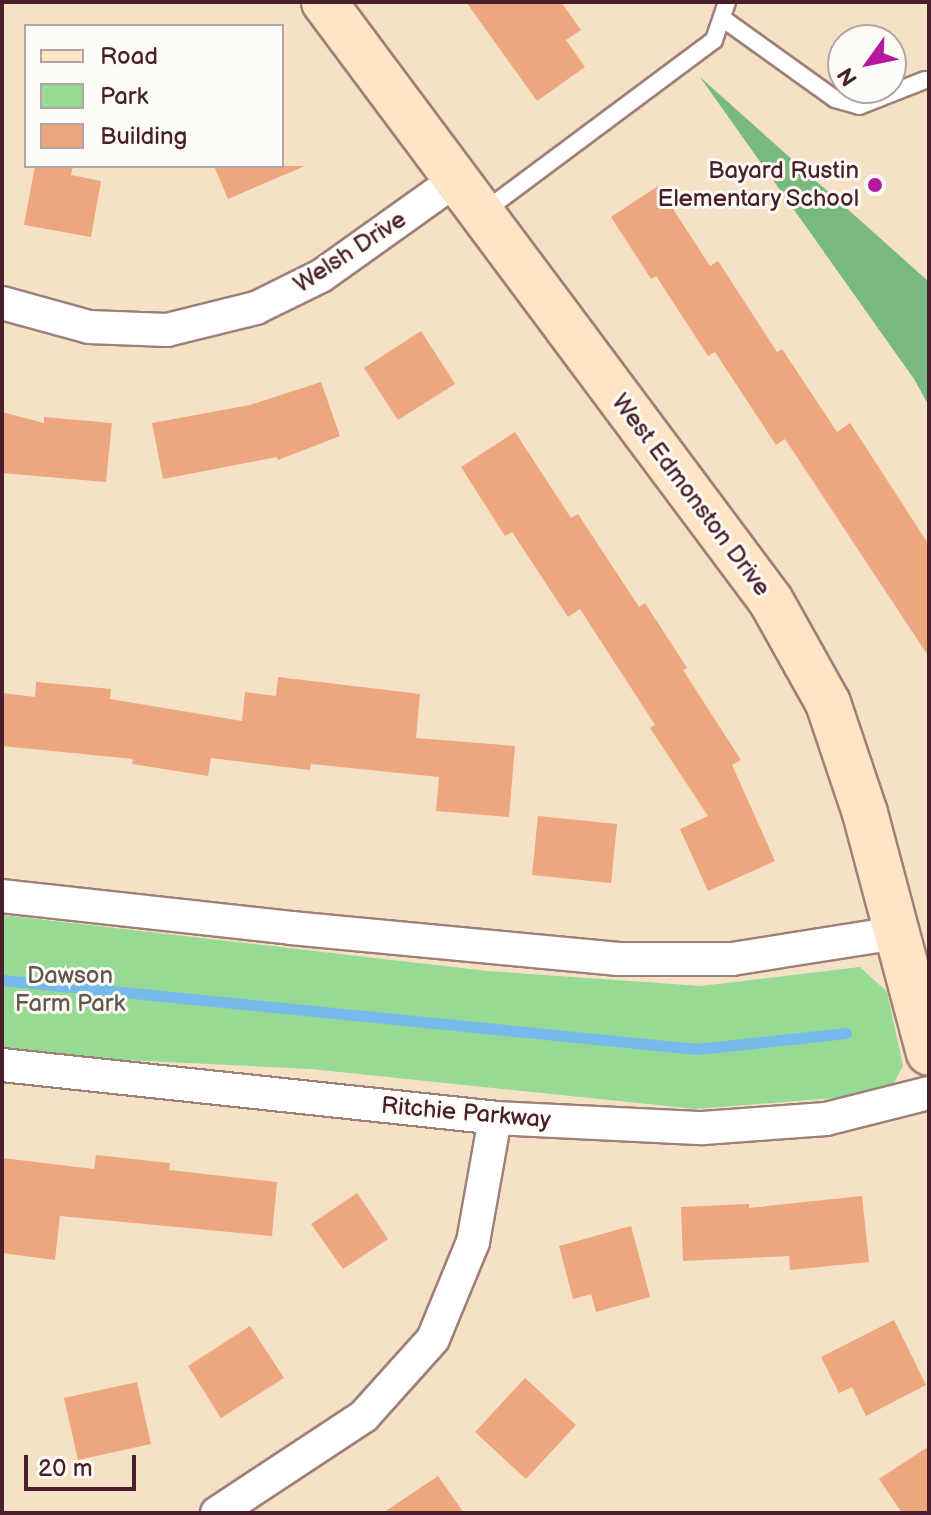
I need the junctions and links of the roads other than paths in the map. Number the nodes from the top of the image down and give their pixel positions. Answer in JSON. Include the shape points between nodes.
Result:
{"nodes":[{"id":1,"x":324,"y":2,"type":"edge"},
{"id":2,"x":725,"y":10,"type":"edge"},
{"id":3,"x":925,"y":80,"type":"dead end"},
{"id":4,"x":470,"y":196,"type":"junction"},
{"id":5,"x":2,"y":303,"type":"edge"},
{"id":6,"x":2,"y":896,"type":"edge"},
{"id":7,"x":897,"y":933,"type":"junction"},
{"id":8,"x":929,"y":1053,"type":"edge"},
{"id":9,"x":2,"y":1065,"type":"edge"},
{"id":10,"x":929,"y":1093,"type":"edge"},
{"id":11,"x":495,"y":1118,"type":"junction"},
{"id":12,"x":217,"y":1513,"type":"edge"}],
"edges":[{"from":1,"to":4,"type":"street","name":"West Edmonston Drive"},
{"from":2,"to":3,"type":"lane","via":[[835,99],[859,106]]},
{"from":2,"to":4,"type":"lane","via":[[714,40]]},
{"from":4,"to":5,"type":"street","name":"Welsh Drive","via":[[256,308],[167,330],[89,327]]},
{"from":4,"to":7,"type":"street","name":"West Edmonston Drive","via":[[771,601],[828,703]]},
{"from":6,"to":7,"type":"street","via":[[619,959],[732,959]]},
{"from":7,"to":8,"type":"street","name":"West Edmonston Drive"},
{"from":9,"to":11,"type":"street","name":"Ritchie Parkway"},
{"from":10,"to":11,"type":"street","name":"Ritchie Parkway","via":[[826,1119],[703,1128]]},
{"from":11,"to":12,"type":"street","via":[[473,1242],[433,1339],[364,1416]]}]}
